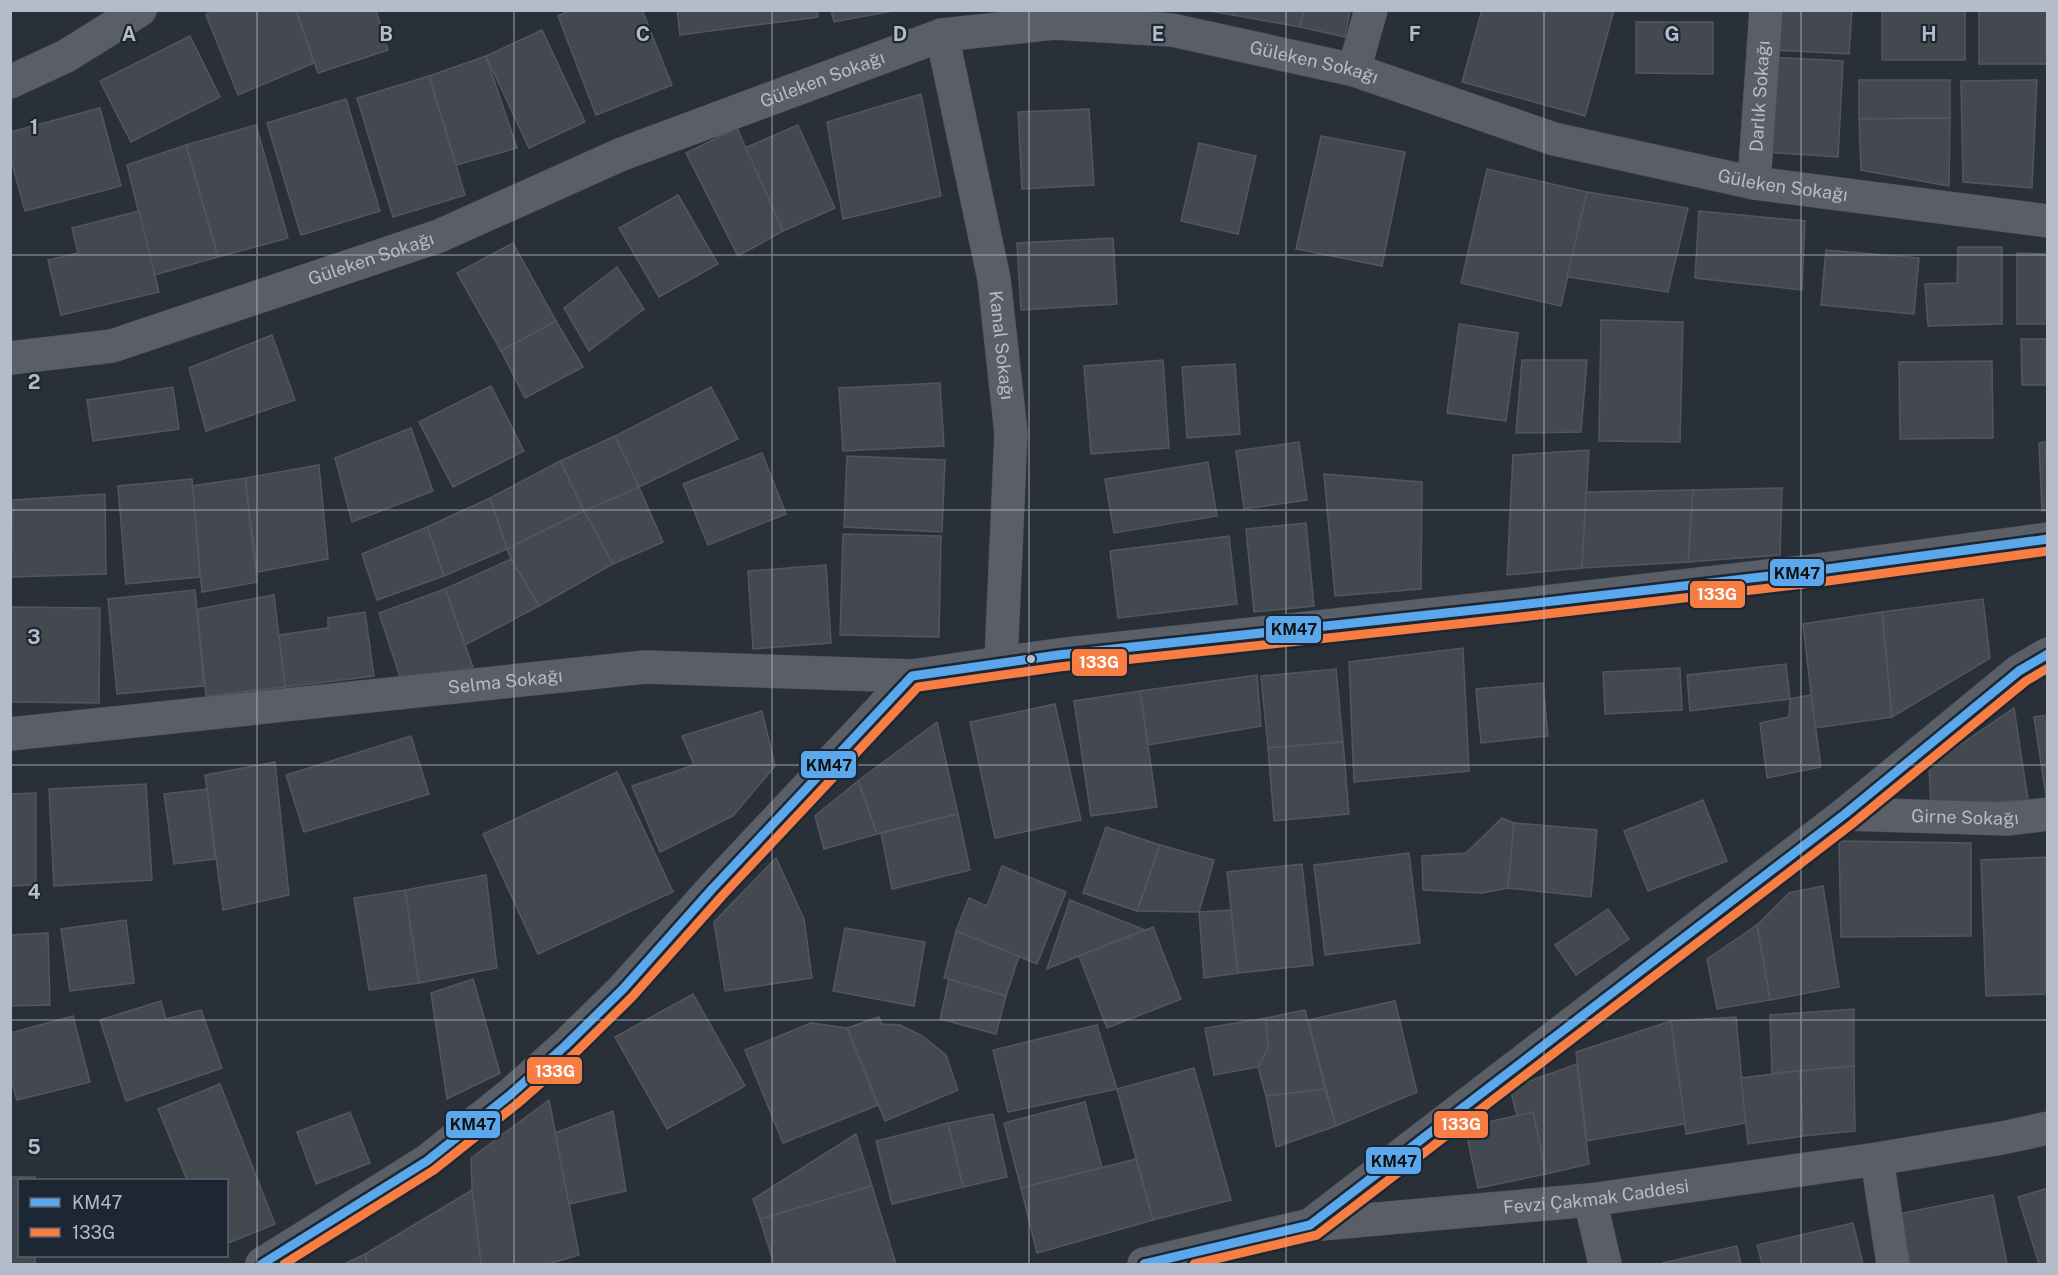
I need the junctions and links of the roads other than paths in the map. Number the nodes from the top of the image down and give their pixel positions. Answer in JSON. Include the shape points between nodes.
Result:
{"nodes":[{"id":1,"x":141,"y":10,"type":"edge"},
{"id":2,"x":1371,"y":10,"type":"edge"},
{"id":3,"x":1766,"y":10,"type":"edge"},
{"id":4,"x":942,"y":35,"type":"junction"},
{"id":5,"x":1354,"y":70,"type":"junction"},
{"id":6,"x":10,"y":82,"type":"edge"},
{"id":7,"x":1754,"y":183,"type":"junction"},
{"id":8,"x":2048,"y":221,"type":"edge"},
{"id":9,"x":10,"y":358,"type":"edge"},
{"id":10,"x":2048,"y":539,"type":"edge"},
{"id":11,"x":2048,"y":654,"type":"edge"},
{"id":12,"x":1001,"y":663,"type":"junction"},
{"id":13,"x":912,"y":676,"type":"junction"},
{"id":14,"x":10,"y":734,"type":"edge"},
{"id":15,"x":1845,"y":814,"type":"junction"},
{"id":16,"x":2048,"y":814,"type":"edge"},
{"id":17,"x":2048,"y":1128,"type":"edge"},
{"id":18,"x":1877,"y":1159,"type":"junction"},
{"id":19,"x":1590,"y":1200,"type":"junction"},
{"id":20,"x":1310,"y":1225,"type":"junction"},
{"id":21,"x":262,"y":1264,"type":"edge"},
{"id":22,"x":1144,"y":1264,"type":"edge"},
{"id":23,"x":1605,"y":1264,"type":"edge"},
{"id":24,"x":1893,"y":1264,"type":"edge"}],
"edges":[{"from":1,"to":6,"type":"street","via":[[66,56]]},
{"from":2,"to":5,"type":"street"},
{"from":3,"to":7,"type":"street","name":"Darlık Sokağı"},
{"from":4,"to":5,"type":"street","name":"Güleken Sokağı","via":[[1054,23],[1172,30]]},
{"from":4,"to":9,"type":"street","name":"Güleken Sokağı","via":[[622,154],[439,236],[112,346]]},
{"from":4,"to":12,"type":"street","name":"Kanal Sokağı","via":[[994,279],[1011,433]]},
{"from":5,"to":7,"type":"street","name":"Güleken Sokağı","via":[[1554,139]]},
{"from":7,"to":8,"type":"street","name":"Güleken Sokağı"},
{"from":10,"to":12,"type":"street","name":"Selma Sokağı","via":[[1812,571]]},
{"from":11,"to":15,"type":"street","via":[[2019,672]]},
{"from":12,"to":13,"type":"street","name":"Selma Sokağı"},
{"from":13,"to":14,"type":"street","name":"Selma Sokağı","via":[[645,667]]},
{"from":13,"to":21,"type":"street","via":[[712,888],[623,989],[565,1046],[427,1161]]},
{"from":15,"to":16,"type":"street","name":"Girne Sokağı","via":[[2008,819]]},
{"from":15,"to":20,"type":"street"},
{"from":17,"to":18,"type":"street","name":"Fevzi Çakmak Caddesi"},
{"from":18,"to":19,"type":"street","name":"Fevzi Çakmak Caddesi"},
{"from":18,"to":24,"type":"street"},
{"from":19,"to":20,"type":"street","name":"Fevzi Çakmak Caddesi"},
{"from":19,"to":23,"type":"street"},
{"from":20,"to":22,"type":"street","name":"Fevzi Çakmak Caddesi"}]}
